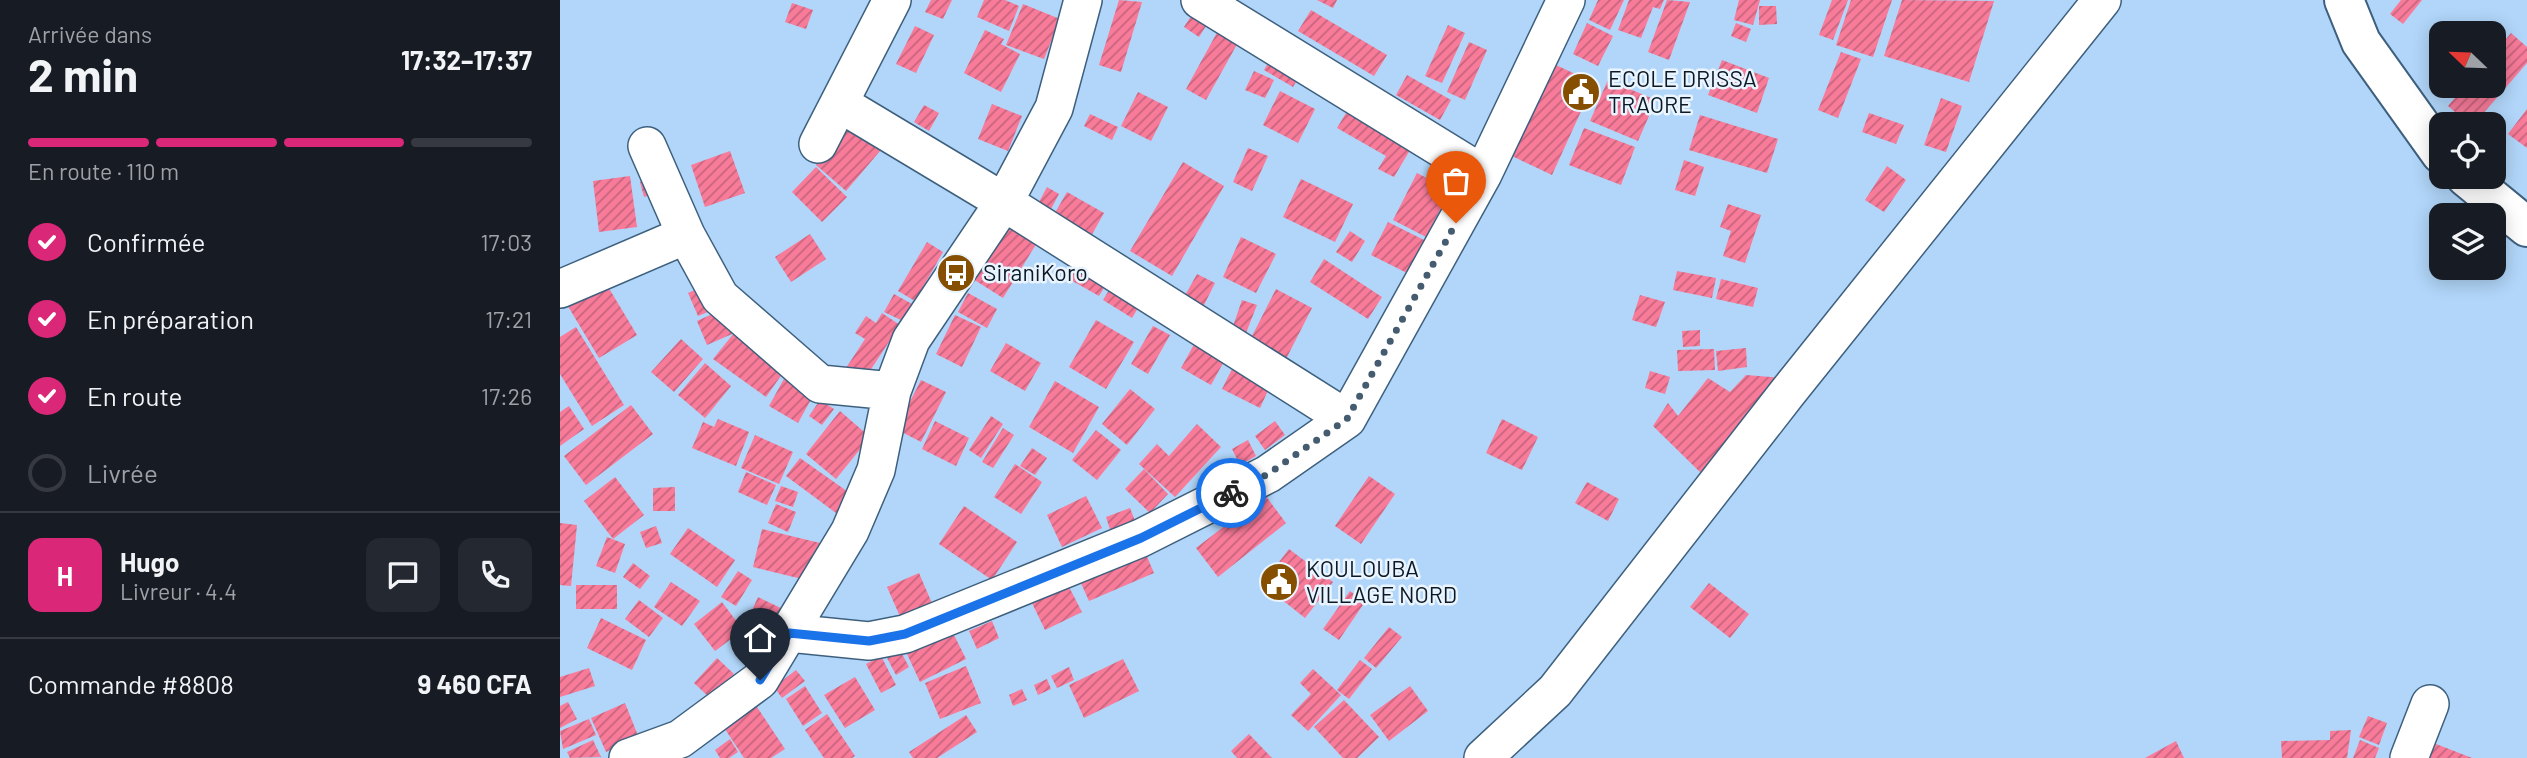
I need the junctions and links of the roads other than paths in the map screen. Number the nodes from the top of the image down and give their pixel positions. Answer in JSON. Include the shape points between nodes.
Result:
{"nodes":[{"id":1,"x":892,"y":0,"type":"edge"},
{"id":2,"x":1083,"y":0,"type":"edge"},
{"id":3,"x":1200,"y":0,"type":"edge"},
{"id":4,"x":1566,"y":0,"type":"edge"},
{"id":5,"x":2102,"y":0,"type":"edge"},
{"id":6,"x":2344,"y":0,"type":"edge"},
{"id":7,"x":839,"y":103,"type":"junction"},
{"id":8,"x":2429,"y":137,"type":"edge"},
{"id":9,"x":818,"y":144,"type":"dead end"},
{"id":10,"x":647,"y":146,"type":"dead end"},
{"id":11,"x":1483,"y":174,"type":"junction"},
{"id":12,"x":2481,"y":189,"type":"edge"},
{"id":13,"x":1004,"y":202,"type":"junction"},
{"id":14,"x":2527,"y":227,"type":"edge"},
{"id":15,"x":686,"y":235,"type":"junction"},
{"id":16,"x":560,"y":289,"type":"edge"},
{"id":17,"x":892,"y":391,"type":"junction"},
{"id":18,"x":1347,"y":419,"type":"junction"},
{"id":19,"x":789,"y":633,"type":"junction"},
{"id":20,"x":2430,"y":704,"type":"dead end"},
{"id":21,"x":678,"y":749,"type":"edge"},
{"id":22,"x":628,"y":758,"type":"edge"},
{"id":23,"x":1483,"y":758,"type":"edge"},
{"id":24,"x":2409,"y":758,"type":"edge"}],
"edges":[{"from":1,"to":7,"type":"street"},
{"from":2,"to":13,"type":"street","via":[[1054,108]]},
{"from":3,"to":11,"type":"street"},
{"from":4,"to":11,"type":"street"},
{"from":5,"to":23,"type":"street","via":[[1555,691]]},
{"from":6,"to":8,"type":"street","via":[[2361,41]]},
{"from":7,"to":9,"type":"street"},
{"from":7,"to":13,"type":"street"},
{"from":10,"to":15,"type":"street"},
{"from":11,"to":18,"type":"street"},
{"from":12,"to":14,"type":"street"},
{"from":13,"to":17,"type":"street","via":[[911,340]]},
{"from":13,"to":18,"type":"street"},
{"from":15,"to":16,"type":"street"},
{"from":15,"to":17,"type":"street","via":[[720,296],[820,384]]},
{"from":17,"to":19,"type":"street","via":[[876,470],[855,519]]},
{"from":18,"to":19,"type":"street","via":[[1268,474],[1141,538],[905,634],[869,641]]},
{"from":19,"to":21,"type":"street","via":[[760,680]]},
{"from":20,"to":24,"type":"street"},
{"from":21,"to":22,"type":"street"}]}
